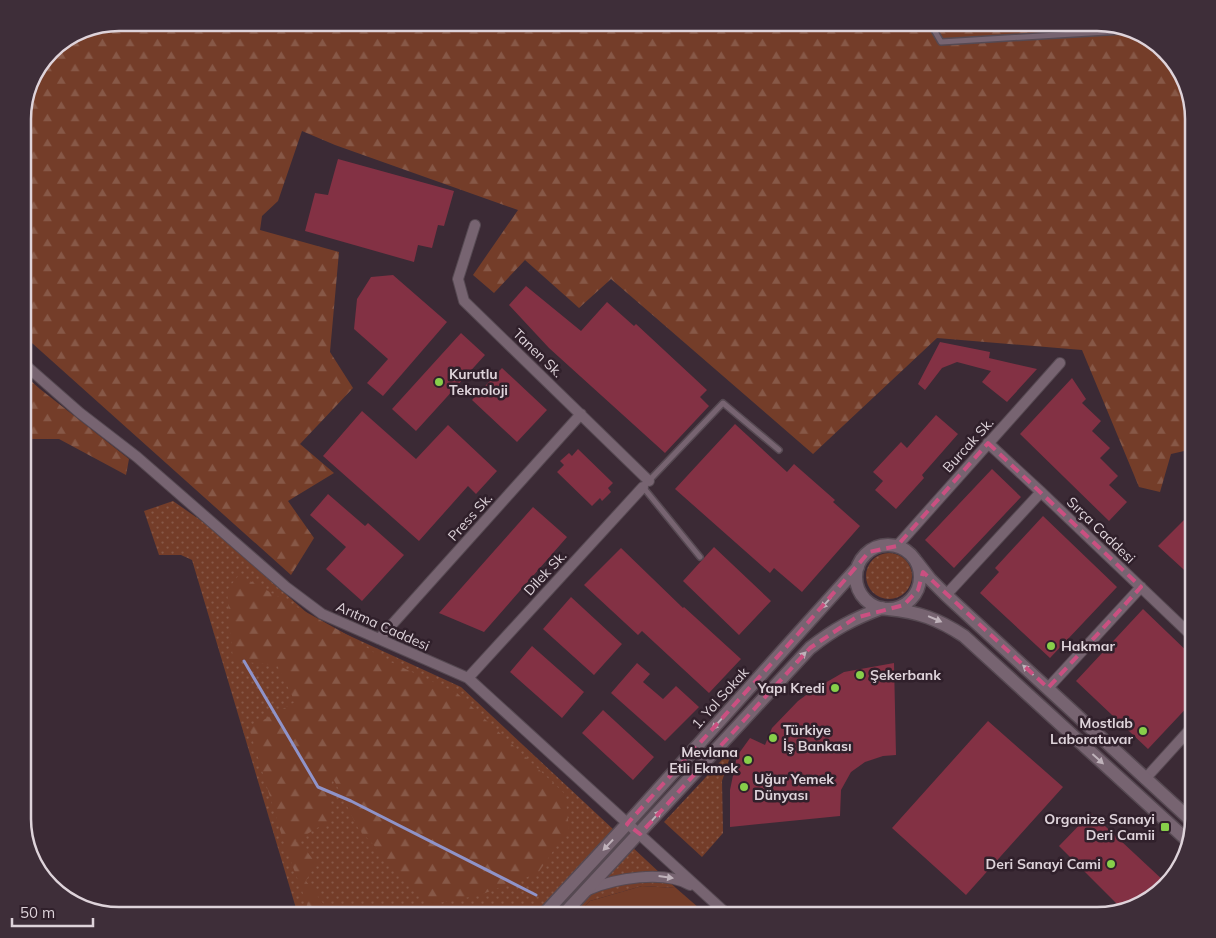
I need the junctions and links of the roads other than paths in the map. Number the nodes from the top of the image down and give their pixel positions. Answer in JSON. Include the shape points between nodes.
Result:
{"nodes":[{"id":1,"x":935,"y":31,"type":"edge"},
{"id":2,"x":1106,"y":32,"type":"edge"},
{"id":3,"x":475,"y":225,"type":"dead end"},
{"id":4,"x":1060,"y":363,"type":"dead end"},
{"id":5,"x":31,"y":370,"type":"edge"},
{"id":6,"x":581,"y":414,"type":"junction"},
{"id":7,"x":988,"y":443,"type":"junction"},
{"id":8,"x":779,"y":450,"type":"dead end"},
{"id":9,"x":646,"y":484,"type":"junction"},
{"id":10,"x":1042,"y":492,"type":"junction"},
{"id":11,"x":897,"y":546,"type":"junction"},
{"id":12,"x":700,"y":557,"type":"dead end"},
{"id":13,"x":916,"y":561,"type":"junction"},
{"id":14,"x":858,"y":567,"type":"junction"},
{"id":15,"x":1141,"y":586,"type":"junction"},
{"id":16,"x":946,"y":595,"type":"junction"},
{"id":17,"x":885,"y":609,"type":"junction"},
{"id":18,"x":1185,"y":628,"type":"edge"},
{"id":19,"x":379,"y":639,"type":"junction"},
{"id":20,"x":468,"y":678,"type":"junction"},
{"id":21,"x":1048,"y":688,"type":"junction"},
{"id":22,"x":1185,"y":736,"type":"edge"},
{"id":23,"x":1145,"y":779,"type":"junction"},
{"id":24,"x":1185,"y":815,"type":"edge"},
{"id":25,"x":628,"y":824,"type":"junction"},
{"id":26,"x":640,"y":834,"type":"junction"},
{"id":27,"x":1183,"y":836,"type":"edge"},
{"id":28,"x":585,"y":891,"type":"junction"},
{"id":29,"x":707,"y":896,"type":"junction"},
{"id":30,"x":551,"y":907,"type":"edge"},
{"id":31,"x":571,"y":907,"type":"edge"},
{"id":32,"x":719,"y":907,"type":"edge"}],
"edges":[{"from":1,"to":2,"type":"lane","via":[[941,42]]},
{"from":3,"to":6,"type":"street","name":"Tanen Sk.","via":[[458,279],[464,301]]},
{"from":4,"to":7,"type":"street","name":"Burcak Sk."},
{"from":5,"to":19,"type":"street","name":"Arıtma Caddesi","via":[[286,587],[322,614]]},
{"from":6,"to":9,"type":"street","name":"Tanen Sk."},
{"from":6,"to":19,"type":"street","name":"Press Sk."},
{"from":7,"to":10,"type":"street","name":"Sırça Caddesi"},
{"from":7,"to":11,"type":"street","name":"Burcak Sk."},
{"from":8,"to":9,"type":"lane","via":[[723,403]]},
{"from":9,"to":12,"type":"lane"},
{"from":9,"to":20,"type":"street","name":"Dilek Sk."},
{"from":10,"to":15,"type":"street","name":"Sırça Caddesi"},
{"from":10,"to":16,"type":"street"},
{"from":11,"to":13,"type":"main road"},
{"from":11,"to":14,"type":"main road","name":"1. Yol Sokak","via":[[878,547],[862,558]]},
{"from":13,"to":16,"type":"main road"},
{"from":13,"to":17,"type":"main road","via":[[920,570],[918,590],[904,605]]},
{"from":14,"to":17,"type":"main road","via":[[858,588],[872,604]]},
{"from":14,"to":25,"type":"main road","name":"1. Yol Sokak","one_way":true},
{"from":15,"to":18,"type":"street","name":"Sırça Caddesi"},
{"from":15,"to":21,"type":"street"},
{"from":21,"to":16,"type":"main road","one_way":true},
{"from":26,"to":17,"type":"main road","one_way":true,"via":[[810,648],[855,618]]},
{"from":17,"to":27,"type":"main road","one_way":true,"via":[[926,615],[964,636]]},
{"from":19,"to":20,"type":"street","name":"Arıtma Caddesi"},
{"from":20,"to":25,"type":"street","name":"Arıtma Caddesi"},
{"from":21,"to":23,"type":"main road"},
{"from":22,"to":23,"type":"street"},
{"from":23,"to":24,"type":"main road"},
{"from":25,"to":26,"type":"street","name":"Arıtma Caddesi"},
{"from":25,"to":30,"type":"main road","name":"1. Yol Sokak","one_way":true},
{"from":26,"to":28,"type":"main road"},
{"from":26,"to":29,"type":"street","name":"Arıtma Caddesi"},
{"from":28,"to":29,"type":"street","one_way":true,"via":[[605,884],[654,876],[682,881]]},
{"from":28,"to":31,"type":"main road"},
{"from":29,"to":32,"type":"street","name":"Arıtma Caddesi"}]}
